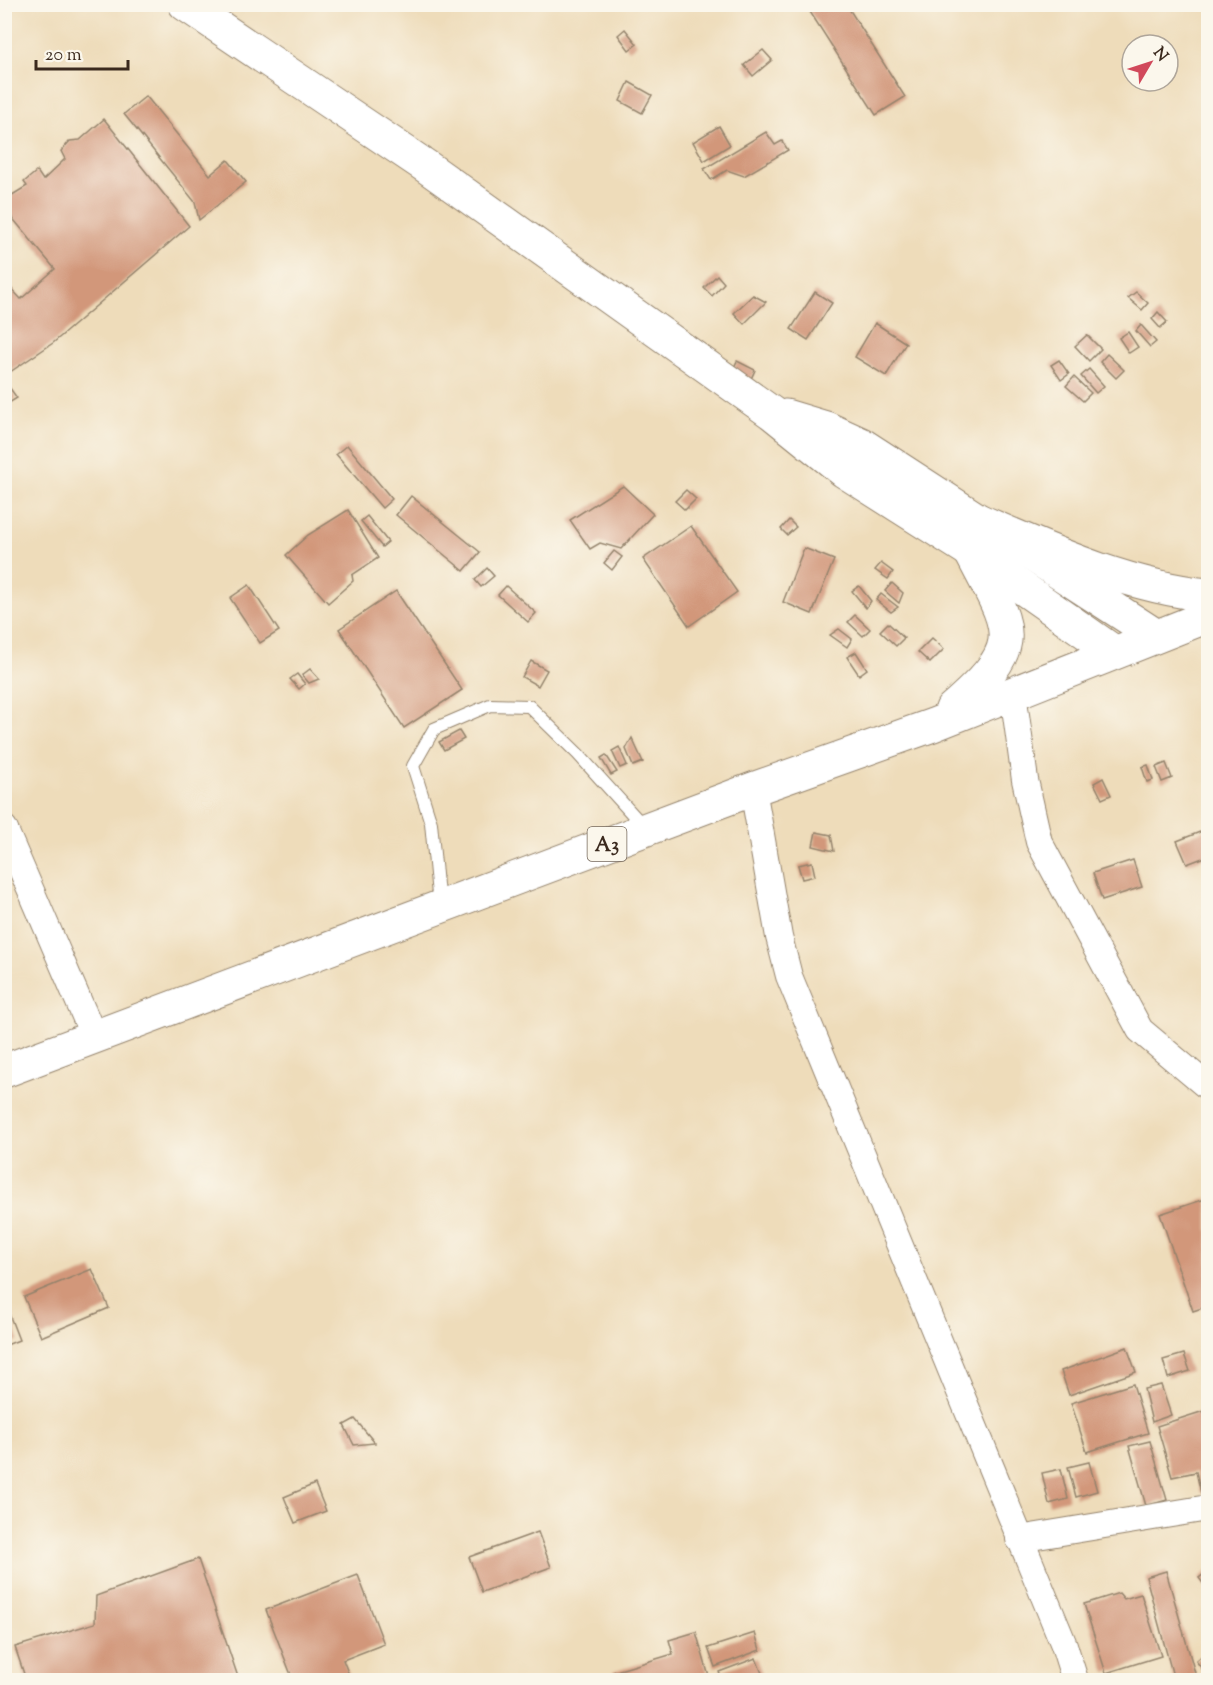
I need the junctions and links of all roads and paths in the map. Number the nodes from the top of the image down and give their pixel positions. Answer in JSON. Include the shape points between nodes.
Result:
{"nodes":[{"id":1,"x":185,"y":4,"type":"edge"},
{"id":2,"x":772,"y":413,"type":"junction"},
{"id":3,"x":971,"y":517,"type":"junction"},
{"id":4,"x":970,"y":551,"type":"junction"},
{"id":5,"x":1209,"y":595,"type":"edge"},
{"id":6,"x":1209,"y":616,"type":"edge"},
{"id":7,"x":1155,"y":636,"type":"junction"},
{"id":8,"x":1113,"y":652,"type":"junction"},
{"id":9,"x":1013,"y":693,"type":"junction"},
{"id":10,"x":933,"y":725,"type":"junction"},
{"id":11,"x":753,"y":789,"type":"junction"},
{"id":12,"x":4,"y":828,"type":"edge"},
{"id":13,"x":646,"y":829,"type":"junction"},
{"id":14,"x":439,"y":907,"type":"junction"},
{"id":15,"x":94,"y":1037,"type":"junction"},
{"id":16,"x":4,"y":1071,"type":"edge"},
{"id":17,"x":1209,"y":1087,"type":"edge"},
{"id":18,"x":1209,"y":1508,"type":"edge"},
{"id":19,"x":1019,"y":1539,"type":"junction"},
{"id":20,"x":1075,"y":1680,"type":"edge"}],
"edges":[{"from":1,"to":2,"type":"main road","via":[[427,167]]},
{"from":2,"to":3,"type":"main road","via":[[826,428],[861,444]]},
{"from":2,"to":4,"type":"main road","via":[[844,471]]},
{"from":3,"to":5,"type":"main road","via":[[1073,561],[1124,578]]},
{"from":3,"to":7,"type":"main road"},
{"from":4,"to":8,"type":"main road"},
{"from":4,"to":10,"type":"main road","via":[[1005,622],[1006,645],[999,662],[983,682]]},
{"from":6,"to":7,"type":"main road","number":"A3"},
{"from":7,"to":8,"type":"main road","number":"A3"},
{"from":8,"to":9,"type":"main road","number":"A3"},
{"from":9,"to":10,"type":"main road","number":"A3"},
{"from":9,"to":17,"type":"street","via":[[1025,780],[1039,842],[1140,1030]]},
{"from":10,"to":11,"type":"main road","number":"A3"},
{"from":11,"to":13,"type":"main road","number":"A3"},
{"from":11,"to":19,"type":"street","via":[[789,976]]},
{"from":12,"to":15,"type":"street"},
{"from":13,"to":14,"type":"main road","number":"A3"},
{"from":13,"to":14,"type":"lane","via":[[529,706],[490,705],[434,729],[413,766],[431,823]]},
{"from":14,"to":15,"type":"main road","number":"A3"},
{"from":15,"to":16,"type":"main road","number":"A3"},
{"from":18,"to":19,"type":"street"},
{"from":19,"to":20,"type":"street"}]}
